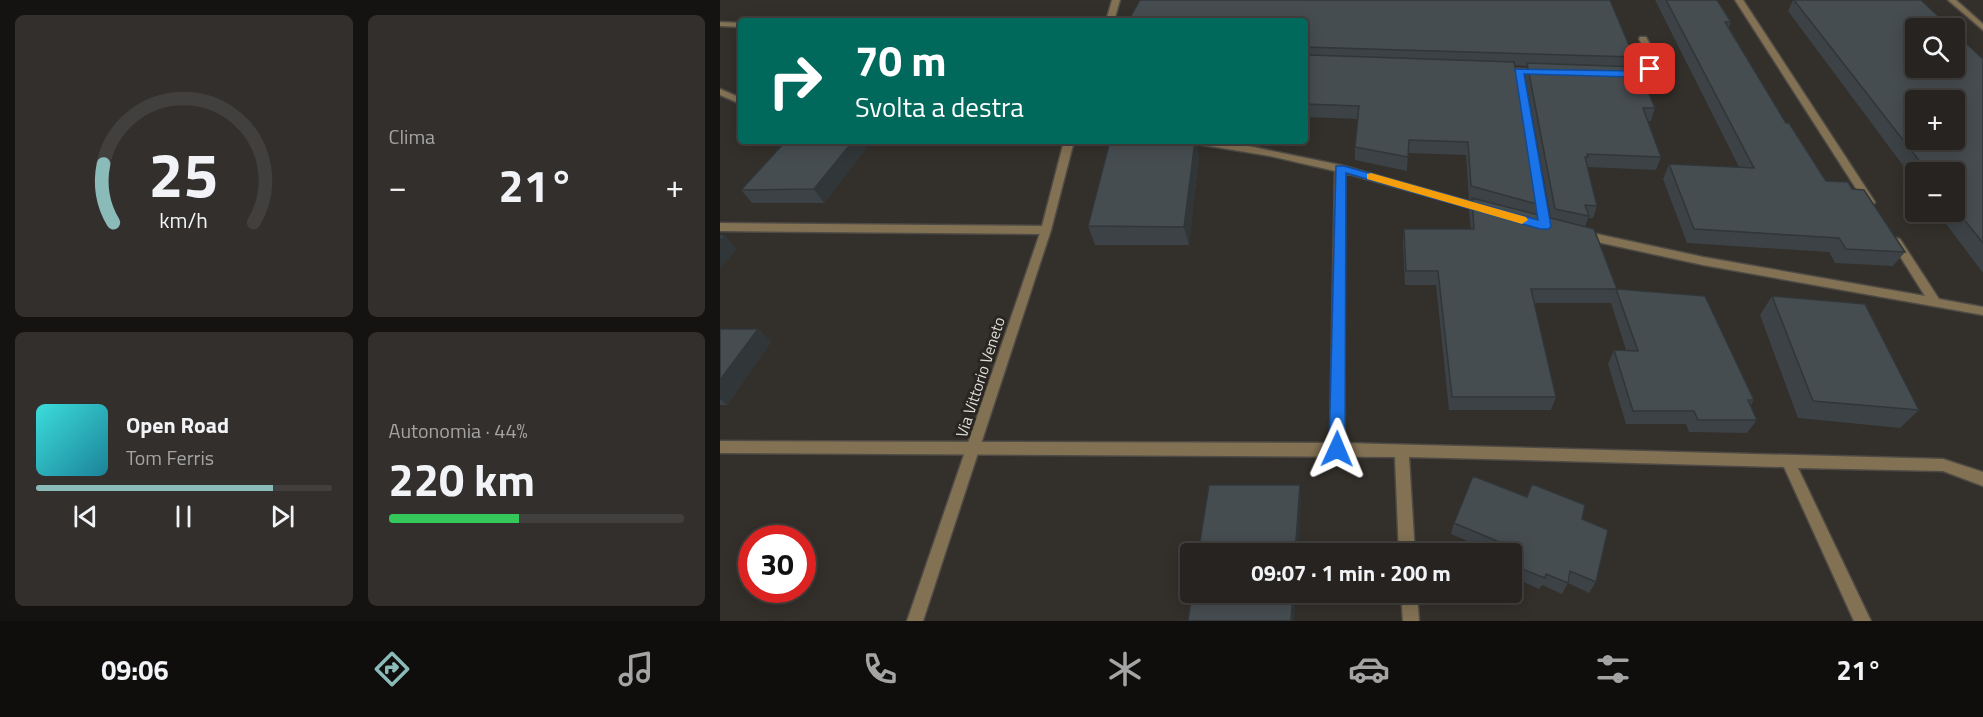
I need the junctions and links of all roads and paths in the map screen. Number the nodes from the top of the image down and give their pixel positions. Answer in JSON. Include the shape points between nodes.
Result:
{"nodes":[{"id":1,"x":1116,"y":0,"type":"edge"},
{"id":2,"x":1739,"y":0,"type":"edge"},
{"id":3,"x":1952,"y":0,"type":"edge"},
{"id":4,"x":1111,"y":18,"type":"edge"},
{"id":5,"x":720,"y":24,"type":"edge"},
{"id":6,"x":738,"y":25,"type":"edge"},
{"id":7,"x":1983,"y":28,"type":"edge"},
{"id":8,"x":1643,"y":39,"type":"dead end"},
{"id":9,"x":1495,"y":70,"type":"edge"},
{"id":10,"x":1518,"y":71,"type":"junction"},
{"id":11,"x":1553,"y":72,"type":"edge"},
{"id":12,"x":1610,"y":74,"type":"edge"},
{"id":13,"x":720,"y":92,"type":"edge"},
{"id":14,"x":738,"y":100,"type":"edge"},
{"id":15,"x":1068,"y":144,"type":"edge"},
{"id":16,"x":1221,"y":144,"type":"edge"},
{"id":17,"x":1340,"y":168,"type":"junction"},
{"id":18,"x":1499,"y":213,"type":"edge"},
{"id":19,"x":1879,"y":215,"type":"edge"},
{"id":20,"x":720,"y":227,"type":"edge"},
{"id":21,"x":1556,"y":229,"type":"edge"},
{"id":22,"x":1046,"y":230,"type":"junction"},
{"id":23,"x":1568,"y":231,"type":"edge"},
{"id":24,"x":1892,"y":235,"type":"edge"},
{"id":25,"x":1936,"y":304,"type":"junction"},
{"id":26,"x":1983,"y":310,"type":"edge"},
{"id":27,"x":720,"y":447,"type":"edge"},
{"id":28,"x":974,"y":447,"type":"junction"},
{"id":29,"x":1337,"y":449,"type":"junction"},
{"id":30,"x":1402,"y":452,"type":"junction"},
{"id":31,"x":1789,"y":463,"type":"junction"},
{"id":32,"x":1983,"y":479,"type":"edge"},
{"id":33,"x":1406,"y":543,"type":"edge"},
{"id":34,"x":1409,"y":603,"type":"edge"},
{"id":35,"x":915,"y":621,"type":"edge"},
{"id":36,"x":1410,"y":621,"type":"edge"},
{"id":37,"x":1863,"y":621,"type":"edge"}],
"edges":[{"from":1,"to":4,"type":"street"},
{"from":2,"to":19,"type":"street"},
{"from":3,"to":7,"type":"street"},
{"from":5,"to":6,"type":"street"},
{"from":8,"to":12,"type":"street","via":[[1655,61],[1650,69]]},
{"from":9,"to":10,"type":"street"},
{"from":10,"to":11,"type":"street"},
{"from":10,"to":21,"type":"street","via":[[1539,225]]},
{"from":13,"to":14,"type":"street"},
{"from":15,"to":22,"type":"street","name":"Via Vittorio Veneto"},
{"from":16,"to":17,"type":"street"},
{"from":17,"to":18,"type":"street"},
{"from":17,"to":29,"type":"street"},
{"from":20,"to":22,"type":"street"},
{"from":22,"to":28,"type":"street","name":"Via Vittorio Veneto"},
{"from":23,"to":25,"type":"street","via":[[1703,261]]},
{"from":24,"to":25,"type":"street"},
{"from":25,"to":26,"type":"street"},
{"from":27,"to":28,"type":"street"},
{"from":28,"to":29,"type":"street"},
{"from":28,"to":35,"type":"street","name":"Via Vittorio Veneto"},
{"from":29,"to":30,"type":"street"},
{"from":30,"to":31,"type":"street"},
{"from":30,"to":33,"type":"street"},
{"from":31,"to":32,"type":"street","via":[[1943,465]]},
{"from":31,"to":37,"type":"street"},
{"from":34,"to":36,"type":"street"}]}
